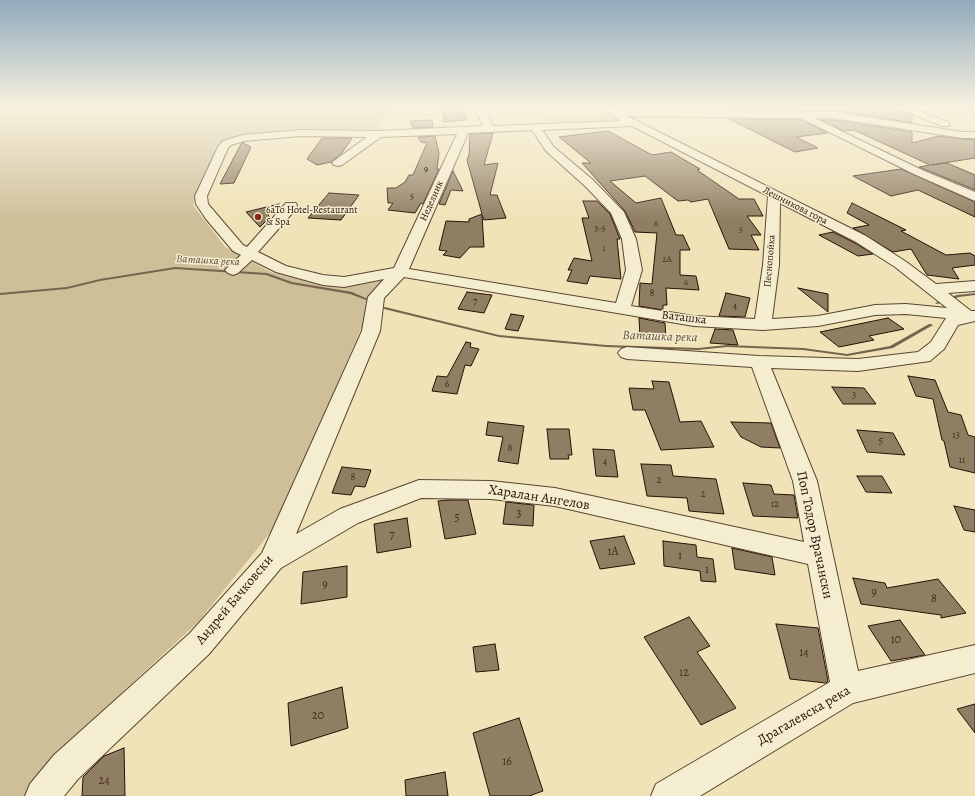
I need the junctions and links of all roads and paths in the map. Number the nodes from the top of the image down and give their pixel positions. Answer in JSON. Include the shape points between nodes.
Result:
{"nodes":[{"id":1,"x":226,"y":145,"type":"edge"},
{"id":2,"x":363,"y":145,"type":"edge"},
{"id":3,"x":457,"y":145,"type":"edge"},
{"id":4,"x":547,"y":145,"type":"edge"},
{"id":5,"x":675,"y":145,"type":"edge"},
{"id":6,"x":863,"y":145,"type":"edge"},
{"id":7,"x":338,"y":163,"type":"dead end"},
{"id":8,"x":774,"y":196,"type":"junction"},
{"id":9,"x":975,"y":197,"type":"edge"},
{"id":10,"x":292,"y":206,"type":"dead end"},
{"id":11,"x":248,"y":253,"type":"junction"},
{"id":12,"x":233,"y":270,"type":"dead end"},
{"id":13,"x":400,"y":272,"type":"junction"},
{"id":14,"x":975,"y":286,"type":"edge"},
{"id":15,"x":936,"y":289,"type":"junction"},
{"id":16,"x":622,"y":309,"type":"junction"},
{"id":17,"x":973,"y":318,"type":"edge"},
{"id":18,"x":763,"y":325,"type":"junction"},
{"id":19,"x":627,"y":353,"type":"dead end"},
{"id":20,"x":759,"y":362,"type":"junction"},
{"id":21,"x":818,"y":556,"type":"junction"},
{"id":22,"x":272,"y":560,"type":"junction"},
{"id":23,"x":975,"y":659,"type":"edge"},
{"id":24,"x":848,"y":689,"type":"junction"},
{"id":25,"x":42,"y":796,"type":"edge"},
{"id":26,"x":668,"y":796,"type":"edge"}],
"edges":[{"from":1,"to":11,"type":"street","name":"Ваташка","via":[[223,147],[202,196],[202,204],[230,240]]},
{"from":2,"to":7,"type":"street"},
{"from":3,"to":13,"type":"street","name":"Неделник"},
{"from":4,"to":16,"type":"street","via":[[617,212],[629,239],[634,270]]},
{"from":5,"to":8,"type":"street","name":"Лешникова гора"},
{"from":6,"to":9,"type":"street"},
{"from":8,"to":15,"type":"street","name":"Лешникова гора","via":[[862,239]]},
{"from":8,"to":18,"type":"street","name":"Песнопойка","via":[[771,265]]},
{"from":10,"to":11,"type":"street"},
{"from":11,"to":12,"type":"street"},
{"from":11,"to":13,"type":"street","name":"Ваташка","via":[[282,269],[322,280],[344,282]]},
{"from":13,"to":16,"type":"street","name":"Ваташка"},
{"from":13,"to":22,"type":"street","name":"Андрей Бачковски","via":[[376,297],[371,331]]},
{"from":14,"to":15,"type":"street"},
{"from":15,"to":17,"type":"street","name":"Лешникова гора"},
{"from":16,"to":18,"type":"street","name":"Ваташка","via":[[694,320]]},
{"from":17,"to":18,"type":"street","name":"Ваташка","via":[[906,308],[874,310],[818,321]]},
{"from":17,"to":20,"type":"street","via":[[951,322],[938,345],[923,357],[858,365]]},
{"from":19,"to":20,"type":"street"},
{"from":20,"to":21,"type":"street","name":"Поп Тодор Врачански","via":[[805,480]]},
{"from":21,"to":22,"type":"street","name":"Харалан Ангелов","via":[[555,497],[491,490],[419,489],[350,516]]},
{"from":21,"to":24,"type":"street","name":"Поп Тодор Врачански"},
{"from":22,"to":25,"type":"street","name":"Андрей Бачковски","via":[[200,644],[66,767]]},
{"from":23,"to":24,"type":"street","name":"Драгалевска река"},
{"from":24,"to":26,"type":"street","name":"Драгалевска река"}]}
